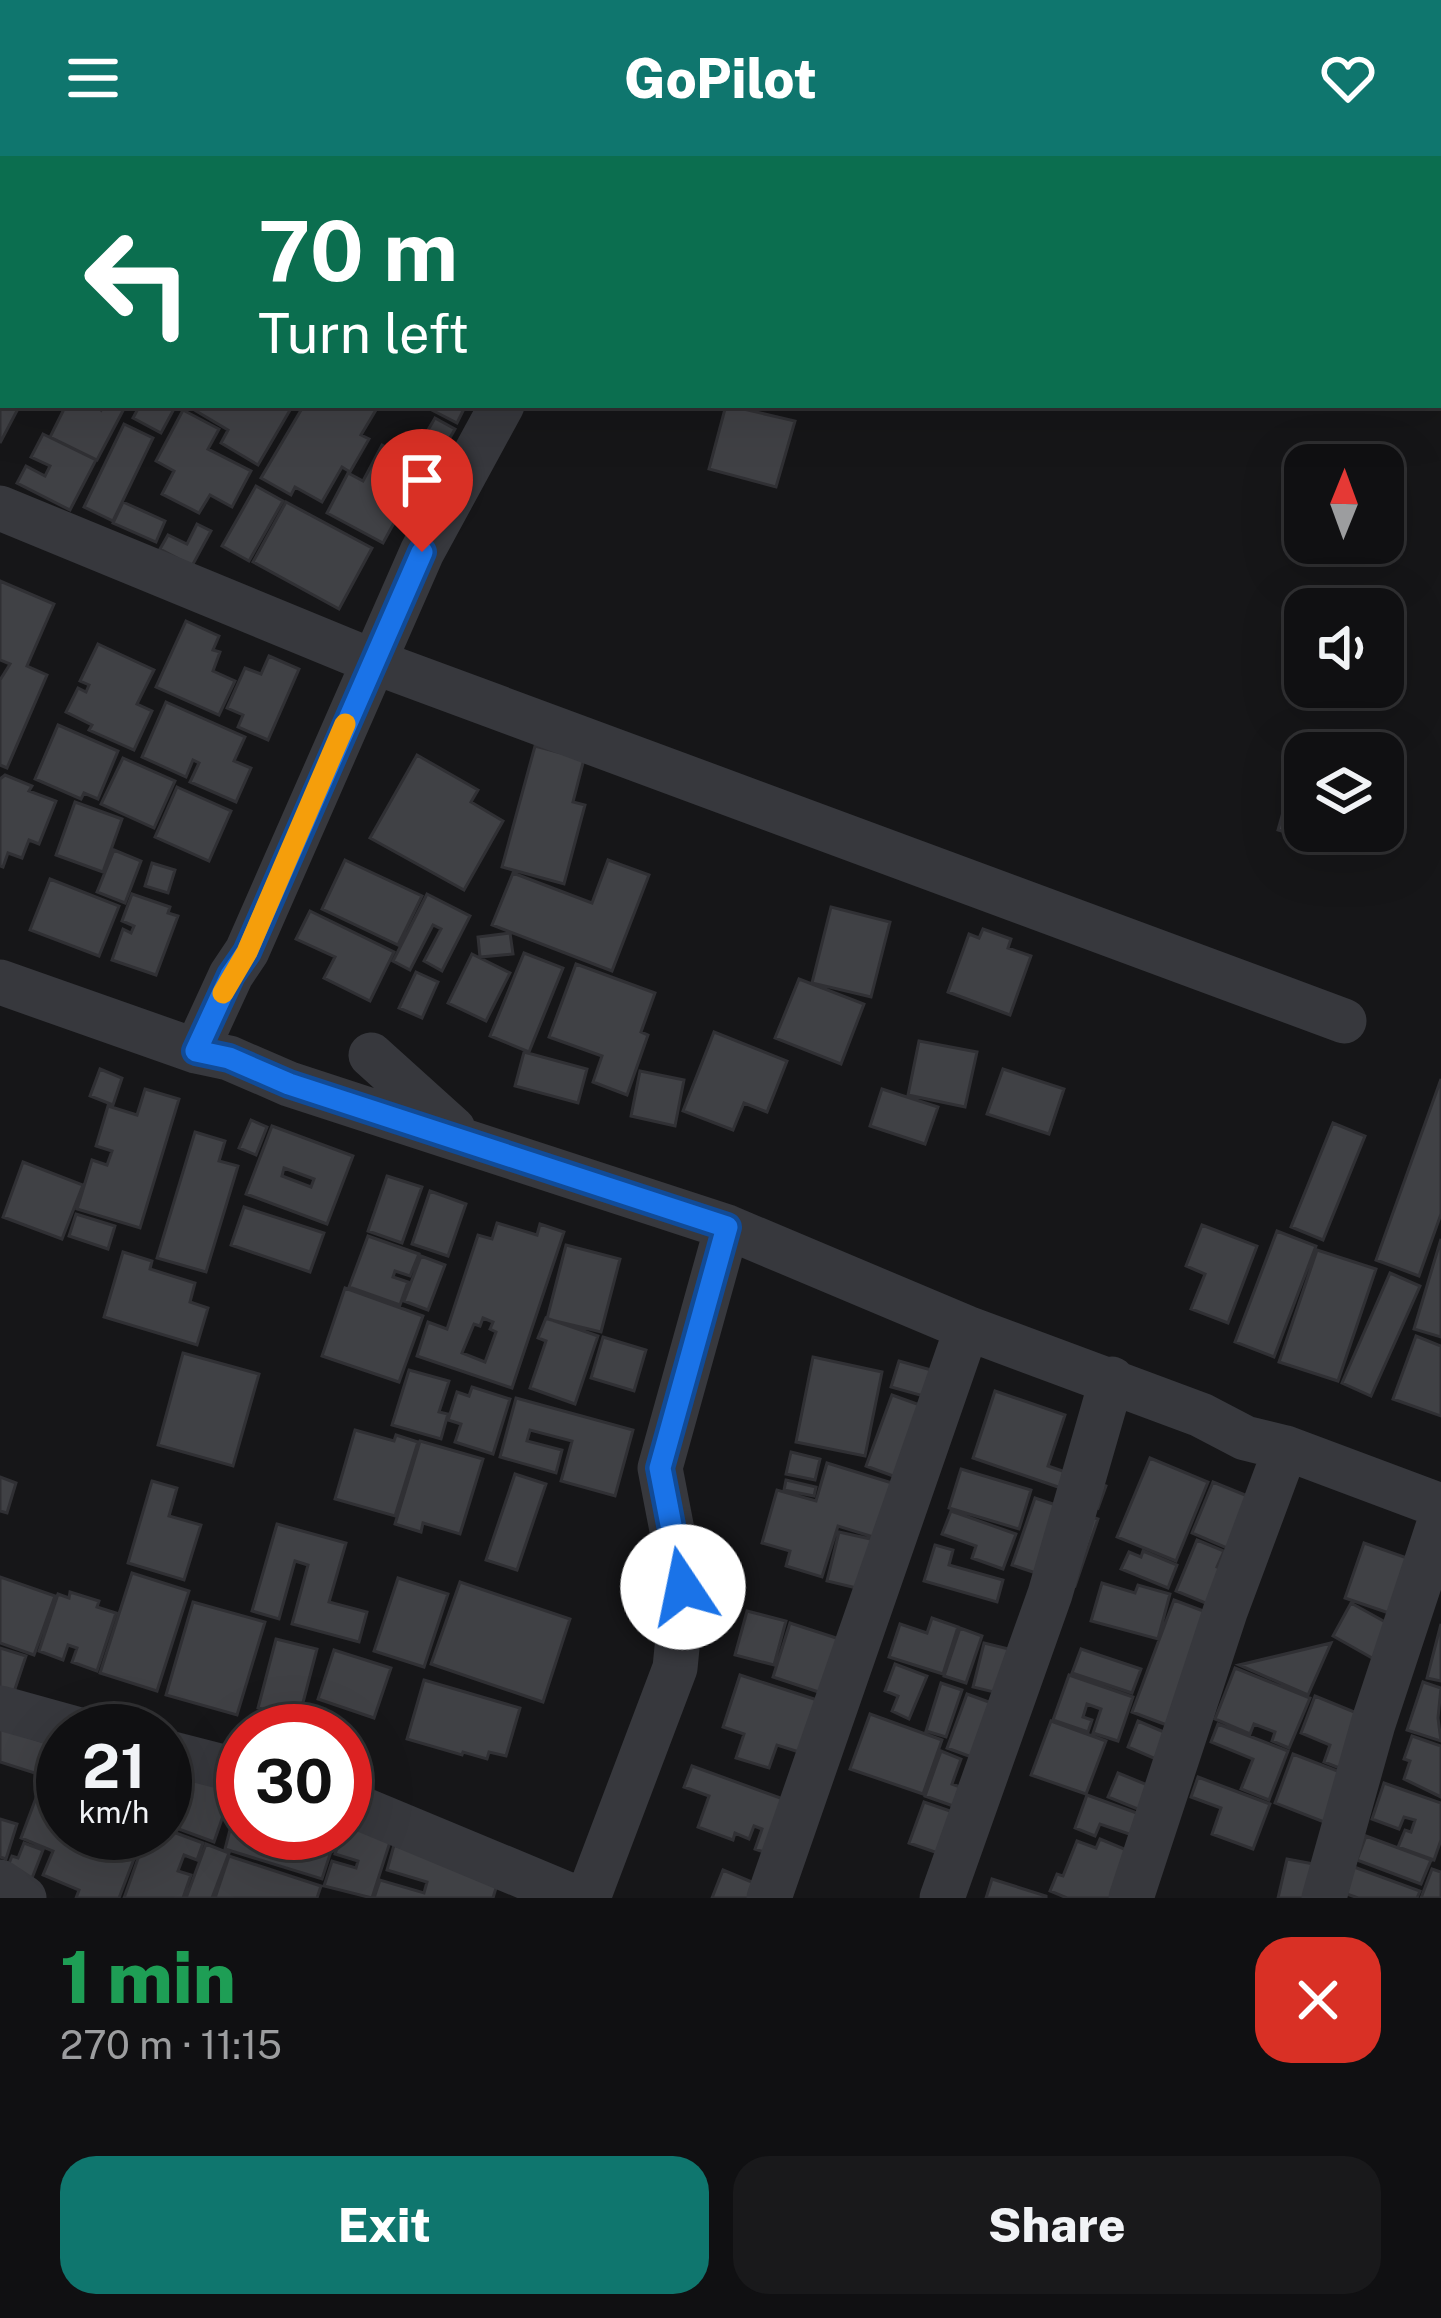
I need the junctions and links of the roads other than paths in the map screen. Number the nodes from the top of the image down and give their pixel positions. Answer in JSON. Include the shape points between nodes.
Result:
{"nodes":[{"id":1,"x":500,"y":408,"type":"edge"},
{"id":2,"x":0,"y":508,"type":"edge"},
{"id":3,"x":372,"y":661,"type":"junction"},
{"id":4,"x":0,"y":982,"type":"edge"},
{"id":5,"x":1344,"y":1021,"type":"dead end"},
{"id":6,"x":196,"y":1051,"type":"junction"},
{"id":7,"x":370,"y":1055,"type":"dead end"},
{"id":8,"x":467,"y":1142,"type":"junction"},
{"id":9,"x":727,"y":1227,"type":"junction"},
{"id":10,"x":967,"y":1328,"type":"junction"},
{"id":11,"x":1112,"y":1379,"type":"junction"},
{"id":12,"x":1286,"y":1448,"type":"junction"},
{"id":13,"x":1441,"y":1505,"type":"edge"},
{"id":14,"x":1441,"y":1518,"type":"edge"},
{"id":15,"x":0,"y":1708,"type":"edge"},
{"id":16,"x":36,"y":1718,"type":"edge"},
{"id":17,"x":372,"y":1813,"type":"edge"},
{"id":18,"x":0,"y":1882,"type":"edge"},
{"id":19,"x":24,"y":1898,"type":"edge"},
{"id":20,"x":576,"y":1898,"type":"edge"},
{"id":21,"x":588,"y":1898,"type":"edge"},
{"id":22,"x":769,"y":1898,"type":"edge"},
{"id":23,"x":942,"y":1898,"type":"edge"},
{"id":24,"x":1131,"y":1898,"type":"edge"},
{"id":25,"x":1324,"y":1898,"type":"edge"}],
"edges":[{"from":1,"to":3,"type":"street"},
{"from":2,"to":3,"type":"street"},
{"from":3,"to":5,"type":"street"},
{"from":3,"to":6,"type":"street"},
{"from":4,"to":6,"type":"street"},
{"from":6,"to":8,"type":"street"},
{"from":7,"to":8,"type":"street"},
{"from":8,"to":9,"type":"street"},
{"from":9,"to":10,"type":"street"},
{"from":9,"to":21,"type":"street","via":[[660,1468],[683,1587],[675,1669]]},
{"from":10,"to":11,"type":"street"},
{"from":10,"to":22,"type":"street"},
{"from":11,"to":12,"type":"street"},
{"from":11,"to":23,"type":"street","via":[[1050,1594]]},
{"from":12,"to":13,"type":"street"},
{"from":12,"to":24,"type":"street"},
{"from":14,"to":25,"type":"street"},
{"from":15,"to":16,"type":"street"},
{"from":17,"to":20,"type":"street"},
{"from":18,"to":19,"type":"street"}]}
